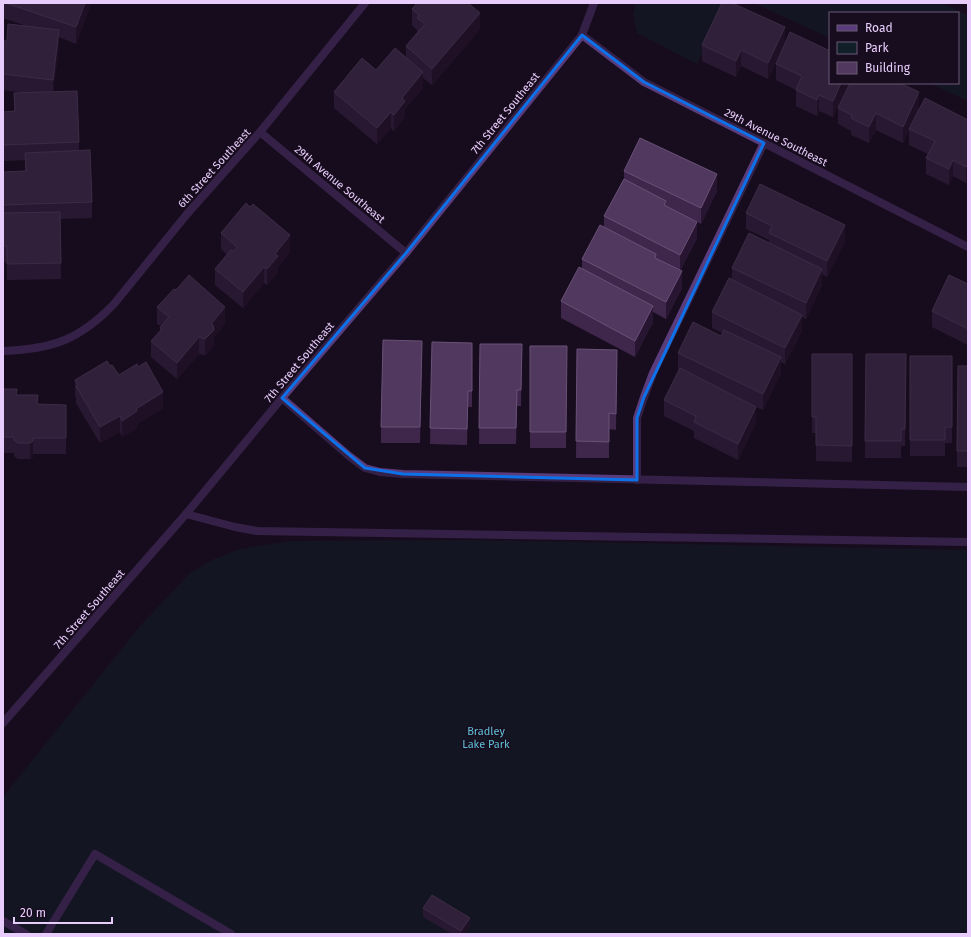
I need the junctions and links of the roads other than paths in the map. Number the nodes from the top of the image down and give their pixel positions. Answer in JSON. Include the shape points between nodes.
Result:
{"nodes":[{"id":1,"x":365,"y":3,"type":"edge"},
{"id":2,"x":594,"y":3,"type":"edge"},
{"id":3,"x":582,"y":35,"type":"junction"},
{"id":4,"x":260,"y":132,"type":"junction"},
{"id":5,"x":764,"y":143,"type":"junction"},
{"id":6,"x":968,"y":246,"type":"edge"},
{"id":7,"x":406,"y":253,"type":"junction"},
{"id":8,"x":3,"y":351,"type":"edge"},
{"id":9,"x":282,"y":398,"type":"junction"},
{"id":10,"x":637,"y":480,"type":"junction"},
{"id":11,"x":968,"y":487,"type":"edge"},
{"id":12,"x":186,"y":514,"type":"junction"},
{"id":13,"x":968,"y":542,"type":"edge"},
{"id":14,"x":3,"y":724,"type":"edge"},
{"id":15,"x":3,"y":920,"type":"edge"},
{"id":16,"x":26,"y":934,"type":"edge"},
{"id":17,"x":46,"y":934,"type":"edge"},
{"id":18,"x":231,"y":934,"type":"edge"}],
"edges":[{"from":1,"to":4,"type":"street","name":"6th Street Southeast"},
{"from":2,"to":3,"type":"street","name":"7th Street Southeast"},
{"from":3,"to":5,"type":"street","name":"29th Avenue Southeast","via":[[644,82]]},
{"from":3,"to":7,"type":"street","name":"7th Street Southeast"},
{"from":4,"to":7,"type":"street","name":"29th Avenue Southeast"},
{"from":4,"to":8,"type":"street","name":"6th Street Southeast","via":[[187,214],[114,304],[93,323],[70,338],[45,347]]},
{"from":5,"to":6,"type":"street","name":"29th Avenue Southeast"},
{"from":5,"to":10,"type":"street","via":[[644,396],[637,418]]},
{"from":7,"to":9,"type":"street","name":"7th Street Southeast"},
{"from":9,"to":10,"type":"street","via":[[349,456],[365,468],[375,471],[403,474]]},
{"from":9,"to":12,"type":"street","name":"7th Street Southeast"},
{"from":10,"to":11,"type":"street"},
{"from":12,"to":13,"type":"street","via":[[257,530]]},
{"from":12,"to":14,"type":"street","name":"7th Street Southeast"},
{"from":15,"to":16,"type":"street"},
{"from":17,"to":18,"type":"street","via":[[95,854]]}]}
